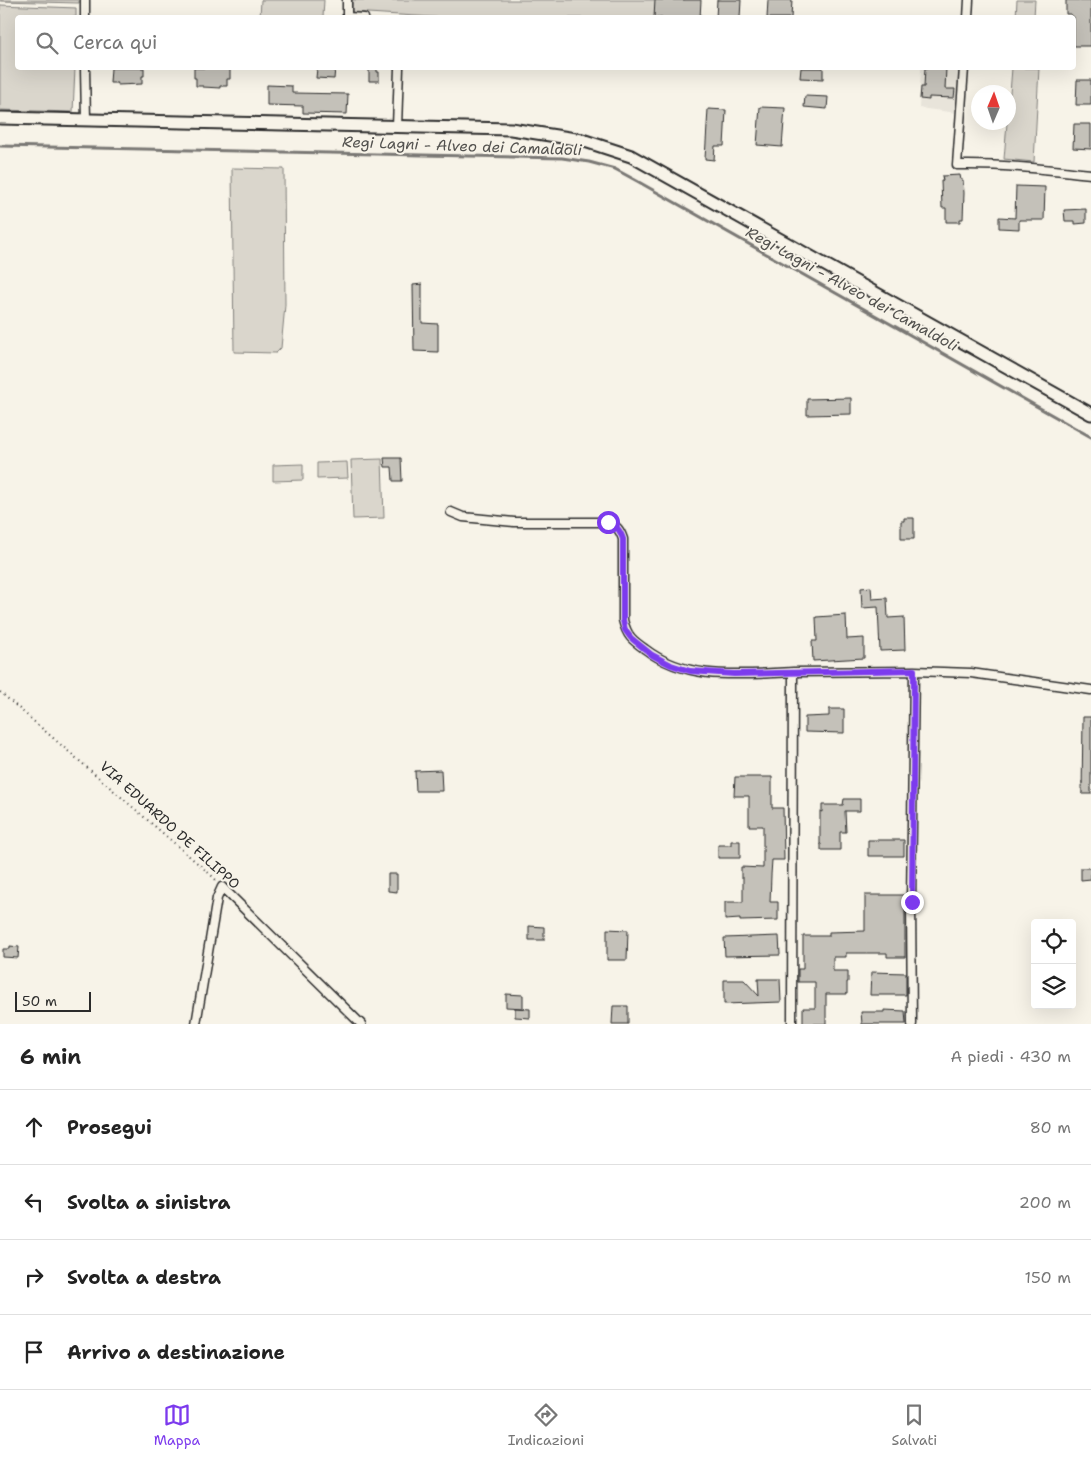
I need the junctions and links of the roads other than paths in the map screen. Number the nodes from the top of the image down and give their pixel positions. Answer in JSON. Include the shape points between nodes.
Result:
{"nodes":[{"id":1,"x":85,"y":0,"type":"edge"},
{"id":2,"x":347,"y":0,"type":"edge"},
{"id":3,"x":969,"y":0,"type":"edge"},
{"id":4,"x":85,"y":15,"type":"edge"},
{"id":5,"x":347,"y":15,"type":"edge"},
{"id":6,"x":968,"y":15,"type":"edge"},
{"id":7,"x":85,"y":70,"type":"edge"},
{"id":8,"x":399,"y":70,"type":"edge"},
{"id":9,"x":964,"y":70,"type":"edge"},
{"id":10,"x":0,"y":118,"type":"edge"},
{"id":11,"x":86,"y":120,"type":"junction"},
{"id":12,"x":397,"y":127,"type":"junction"},
{"id":13,"x":1091,"y":174,"type":"edge"},
{"id":14,"x":1091,"y":414,"type":"edge"},
{"id":15,"x":451,"y":512,"type":"dead end"},
{"id":16,"x":914,"y":670,"type":"junction"},
{"id":17,"x":793,"y":672,"type":"junction"},
{"id":18,"x":1091,"y":690,"type":"edge"},
{"id":19,"x":196,"y":1024,"type":"edge"},
{"id":20,"x":361,"y":1024,"type":"edge"},
{"id":21,"x":792,"y":1024,"type":"edge"},
{"id":22,"x":912,"y":1024,"type":"edge"}],
"edges":[{"from":1,"to":4,"type":"street"},
{"from":2,"to":5,"type":"street"},
{"from":3,"to":6,"type":"street"},
{"from":7,"to":11,"type":"street"},
{"from":8,"to":12,"type":"street"},
{"from":9,"to":13,"type":"street","via":[[957,165],[1031,167]]},
{"from":10,"to":11,"type":"street"},
{"from":11,"to":12,"type":"street"},
{"from":12,"to":14,"type":"street","via":[[511,129],[582,140],[631,156]]},
{"from":15,"to":17,"type":"street","via":[[463,517],[514,522],[608,522],[620,530],[623,539],[623,620],[631,638],[652,655],[690,671],[734,674]]},
{"from":16,"to":17,"type":"street"},
{"from":16,"to":18,"type":"street","via":[[971,673]]},
{"from":16,"to":22,"type":"street"},
{"from":17,"to":21,"type":"street"},
{"from":19,"to":20,"type":"street","name":"VIA EDUARDO DE FILIPPO","via":[[217,898],[222,887]]}]}
